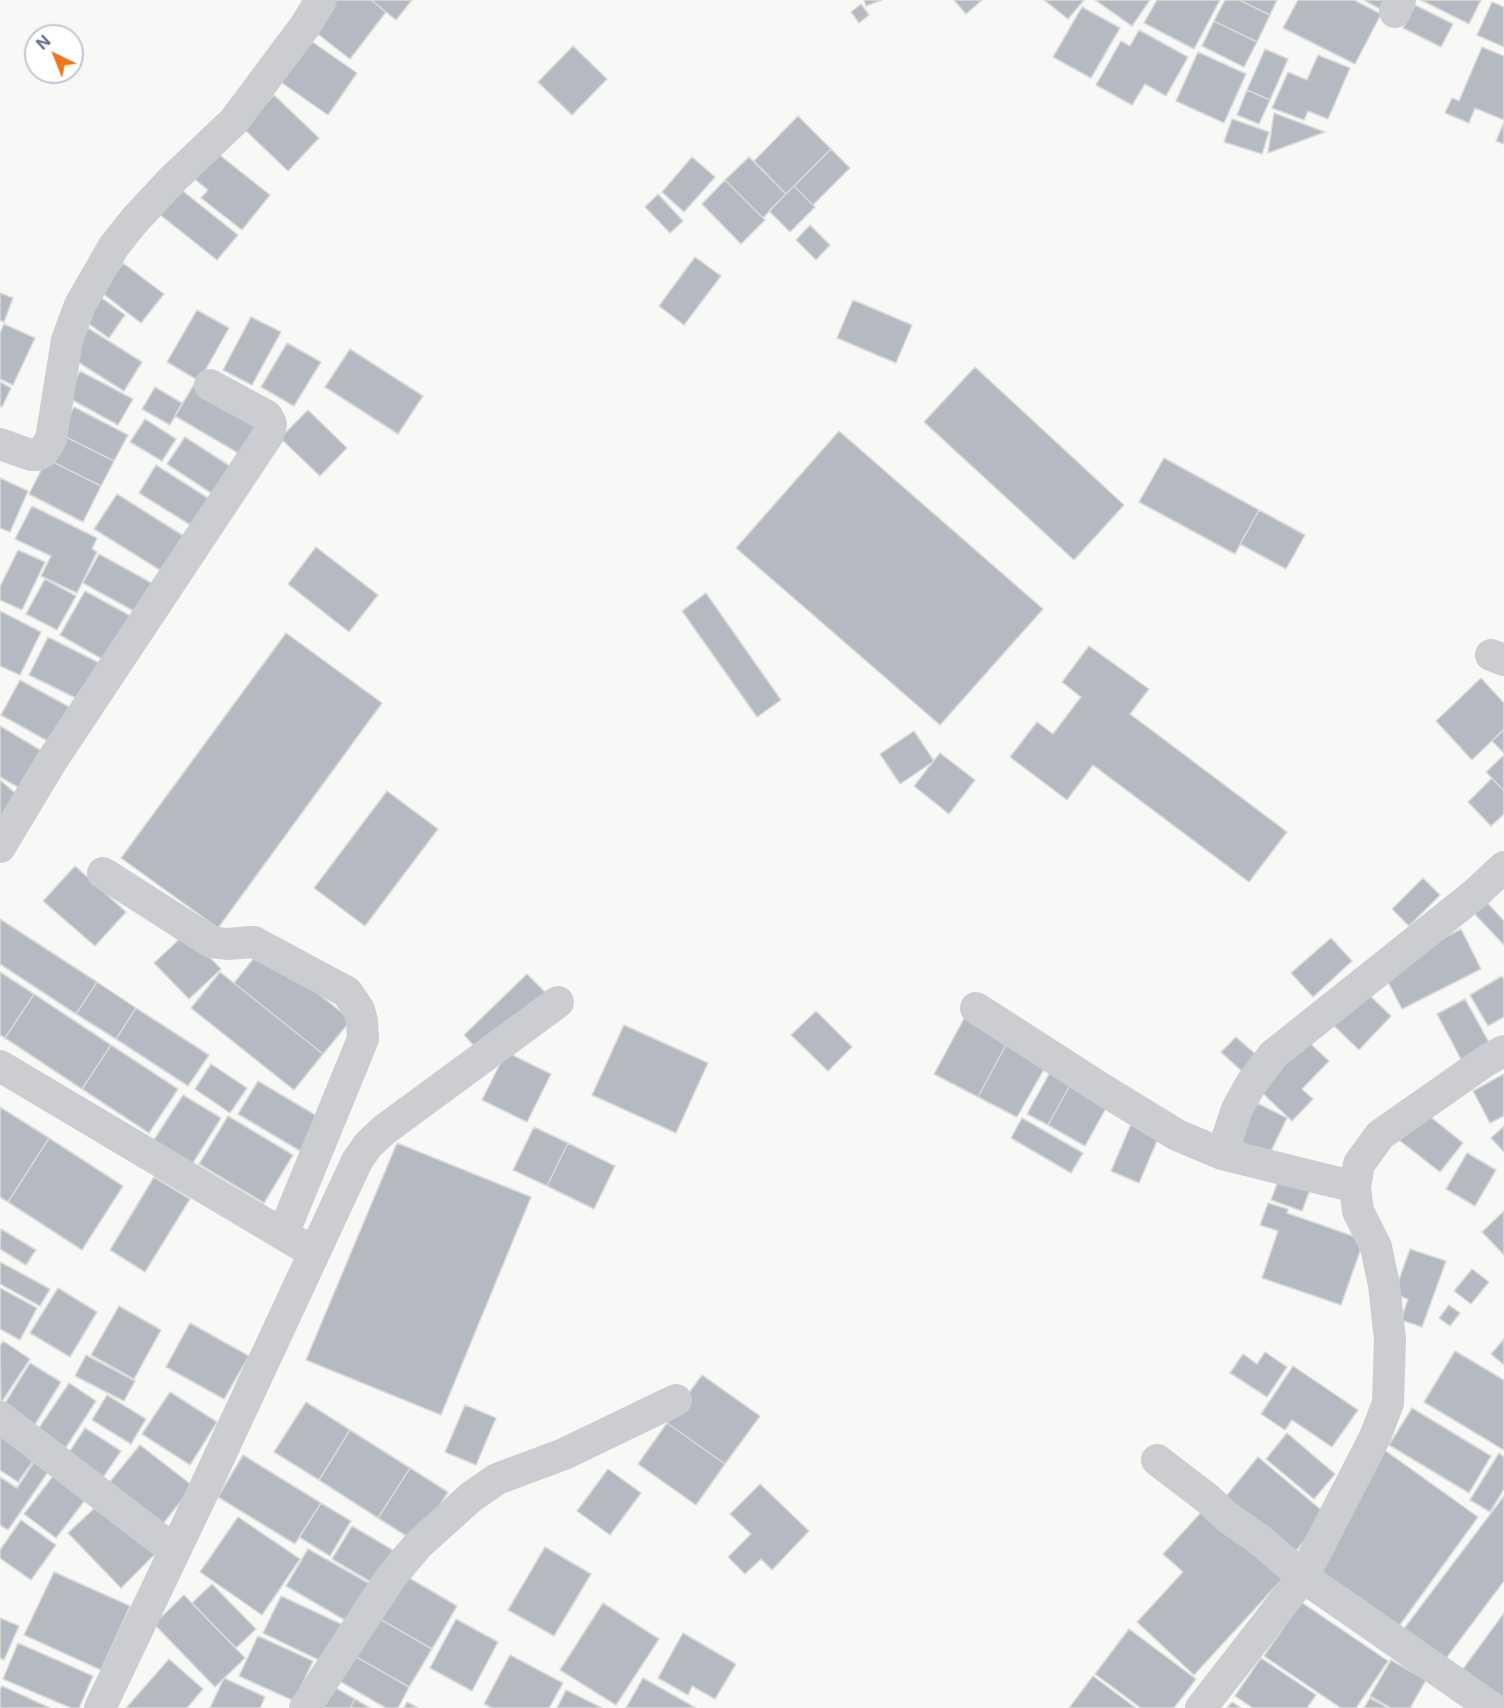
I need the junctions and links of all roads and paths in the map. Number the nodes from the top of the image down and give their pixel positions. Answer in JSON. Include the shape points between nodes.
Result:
{"nodes":[{"id":1,"x":321,"y":0,"type":"edge"},
{"id":2,"x":210,"y":385,"type":"dead end"},
{"id":3,"x":0,"y":444,"type":"edge"},
{"id":4,"x":0,"y":847,"type":"edge"},
{"id":5,"x":1504,"y":867,"type":"edge"},
{"id":6,"x":103,"y":873,"type":"dead end"},
{"id":7,"x":558,"y":1002,"type":"dead end"},
{"id":8,"x":976,"y":1008,"type":"dead end"},
{"id":9,"x":1504,"y":1051,"type":"edge"},
{"id":10,"x":0,"y":1066,"type":"edge"},
{"id":11,"x":1222,"y":1154,"type":"junction"},
{"id":12,"x":1355,"y":1187,"type":"junction"},
{"id":13,"x":283,"y":1234,"type":"junction"},
{"id":14,"x":314,"y":1252,"type":"junction"},
{"id":15,"x":676,"y":1400,"type":"dead end"},
{"id":16,"x":0,"y":1417,"type":"edge"},
{"id":17,"x":1157,"y":1460,"type":"dead end"},
{"id":18,"x":175,"y":1551,"type":"junction"},
{"id":19,"x":1303,"y":1577,"type":"junction"},
{"id":20,"x":100,"y":1708,"type":"edge"},
{"id":21,"x":305,"y":1708,"type":"edge"},
{"id":22,"x":1201,"y":1708,"type":"edge"},
{"id":23,"x":1492,"y":1708,"type":"edge"}],
"edges":[{"from":1,"to":3,"type":"street","via":[[234,121],[172,180],[114,246],[80,305],[67,340],[51,440],[44,452],[31,455]]},
{"from":2,"to":4,"type":"street","via":[[267,416],[271,424],[268,435],[51,762]]},
{"from":5,"to":11,"type":"street","via":[[1274,1055],[1237,1109]]},
{"from":6,"to":13,"type":"street","via":[[211,942],[254,942],[264,947],[347,992],[359,1010],[363,1039]]},
{"from":7,"to":14,"type":"street","via":[[368,1145]]},
{"from":8,"to":11,"type":"street","via":[[1177,1135]]},
{"from":9,"to":12,"type":"street","via":[[1380,1135],[1359,1164]]},
{"from":10,"to":13,"type":"street"},
{"from":11,"to":12,"type":"street"},
{"from":12,"to":19,"type":"street","via":[[1358,1211],[1376,1246],[1384,1285],[1390,1339],[1388,1403],[1375,1437]]},
{"from":13,"to":14,"type":"street"},
{"from":14,"to":18,"type":"street"},
{"from":15,"to":21,"type":"street","via":[[564,1454],[497,1479],[471,1497],[418,1545],[391,1577]]},
{"from":16,"to":18,"type":"street"},
{"from":17,"to":19,"type":"street"},
{"from":18,"to":20,"type":"street"},
{"from":19,"to":22,"type":"street"},
{"from":19,"to":23,"type":"street"}]}
